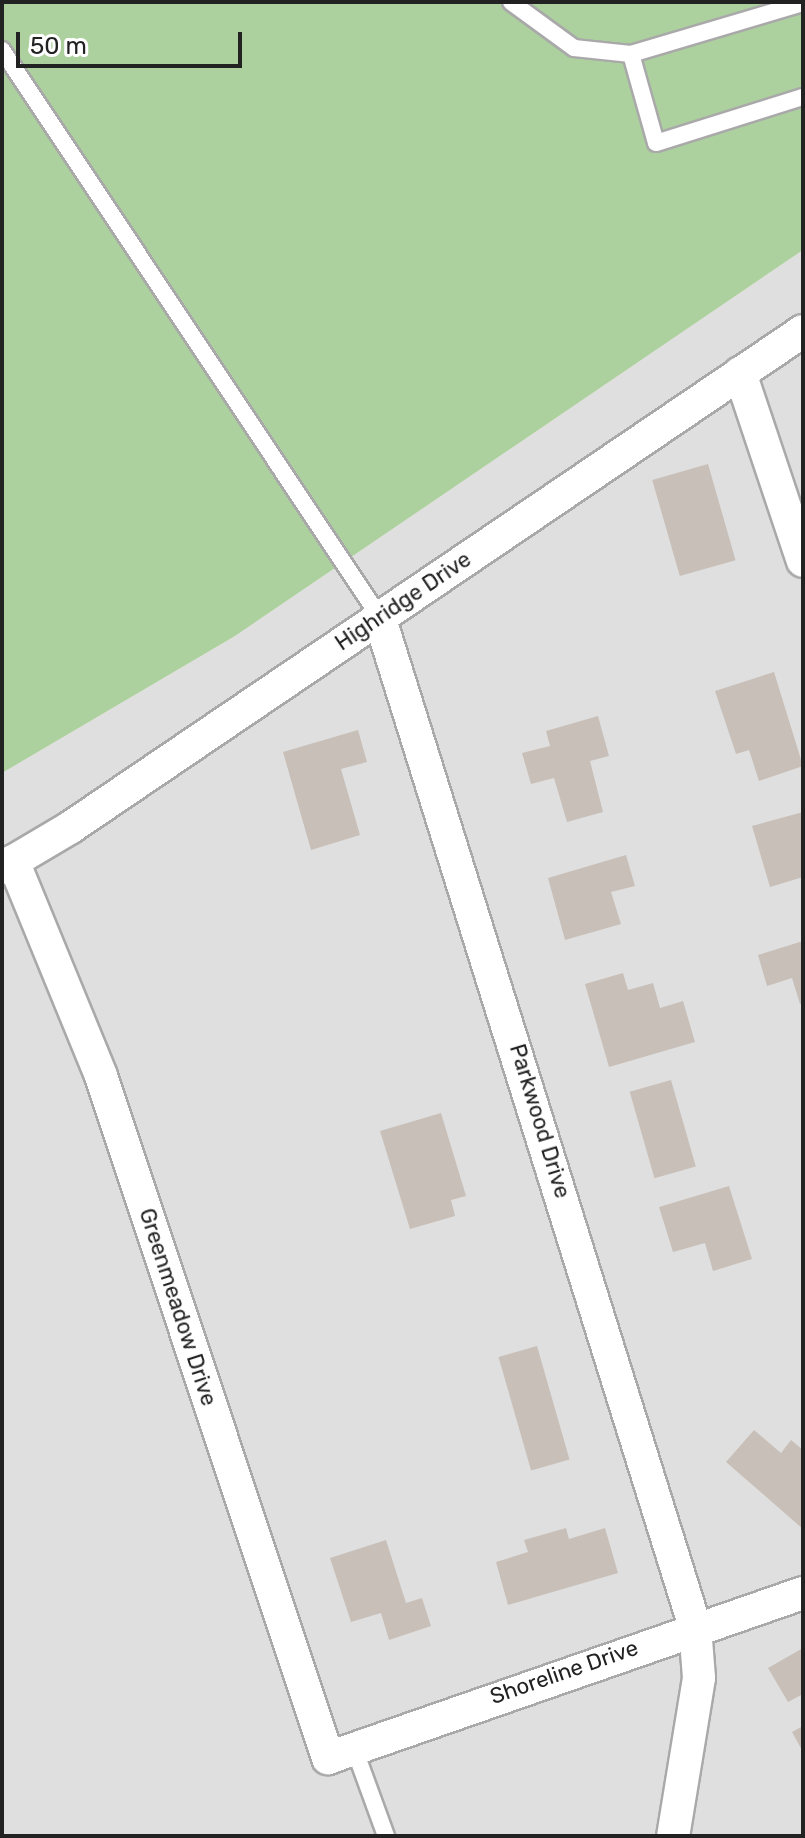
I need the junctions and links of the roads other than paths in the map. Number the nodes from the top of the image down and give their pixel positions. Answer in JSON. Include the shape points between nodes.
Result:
{"nodes":[{"id":1,"x":511,"y":2,"type":"edge"},
{"id":2,"x":803,"y":3,"type":"edge"},
{"id":3,"x":2,"y":50,"type":"edge"},
{"id":4,"x":631,"y":54,"type":"junction"},
{"id":5,"x":803,"y":97,"type":"edge"},
{"id":6,"x":803,"y":331,"type":"edge"},
{"id":7,"x":740,"y":373,"type":"junction"},
{"id":8,"x":803,"y":561,"type":"edge"},
{"id":9,"x":379,"y":616,"type":"junction"},
{"id":10,"x":8,"y":865,"type":"edge"},
{"id":11,"x":803,"y":1593,"type":"edge"},
{"id":12,"x":695,"y":1627,"type":"junction"},
{"id":13,"x":341,"y":1753,"type":"junction"},
{"id":14,"x":386,"y":1836,"type":"edge"},
{"id":15,"x":673,"y":1836,"type":"edge"}],
"edges":[{"from":1,"to":4,"type":"lane","via":[[574,48]]},
{"from":2,"to":4,"type":"lane"},
{"from":3,"to":9,"type":"lane"},
{"from":4,"to":5,"type":"lane","via":[[656,143]]},
{"from":6,"to":7,"type":"street","name":"Highridge Drive"},
{"from":7,"to":8,"type":"street"},
{"from":7,"to":9,"type":"street","name":"Highridge Drive"},
{"from":9,"to":10,"type":"street","name":"Highridge Drive"},
{"from":9,"to":12,"type":"street","name":"Parkwood Drive"},
{"from":10,"to":13,"type":"street","name":"Greenmeadow Drive","via":[[101,1076]]},
{"from":11,"to":12,"type":"street","name":"Shoreline Drive"},
{"from":12,"to":13,"type":"street","name":"Shoreline Drive"},
{"from":12,"to":15,"type":"street","name":"Parkwood Drive","via":[[699,1678]]},
{"from":13,"to":14,"type":"lane"}]}
